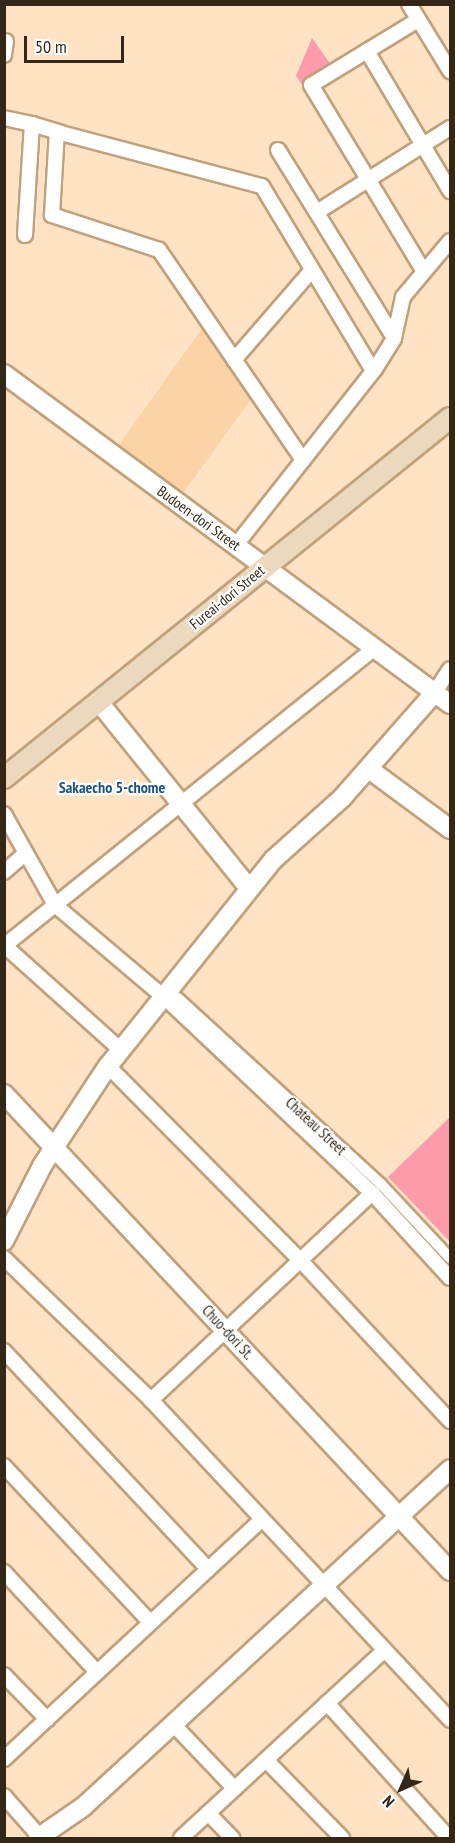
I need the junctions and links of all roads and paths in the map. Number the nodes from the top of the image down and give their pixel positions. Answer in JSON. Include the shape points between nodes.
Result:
{"nodes":[{"id":1,"x":409,"y":4,"type":"edge"},
{"id":2,"x":418,"y":20,"type":"junction"},
{"id":3,"x":367,"y":51,"type":"junction"},
{"id":4,"x":450,"y":71,"type":"edge"},
{"id":5,"x":4,"y":118,"type":"edge"},
{"id":6,"x":32,"y":124,"type":"junction"},
{"id":7,"x":450,"y":128,"type":"edge"},
{"id":8,"x":61,"y":133,"type":"junction"},
{"id":9,"x":423,"y":144,"type":"junction"},
{"id":10,"x":279,"y":150,"type":"dead end"},
{"id":11,"x":366,"y":178,"type":"junction"},
{"id":12,"x":450,"y":191,"type":"edge"},
{"id":13,"x":317,"y":212,"type":"junction"},
{"id":14,"x":25,"y":235,"type":"dead end"},
{"id":15,"x":450,"y":241,"type":"edge"},
{"id":16,"x":312,"y":270,"type":"junction"},
{"id":17,"x":423,"y":270,"type":"junction"},
{"id":18,"x":394,"y":338,"type":"junction"},
{"id":19,"x":234,"y":360,"type":"junction"},
{"id":20,"x":373,"y":371,"type":"junction"},
{"id":21,"x":4,"y":374,"type":"edge"},
{"id":22,"x":450,"y":418,"type":"edge"},
{"id":23,"x":303,"y":460,"type":"junction"},
{"id":24,"x":236,"y":545,"type":"junction"},
{"id":25,"x":264,"y":566,"type":"junction"},
{"id":26,"x":374,"y":649,"type":"junction"},
{"id":27,"x":450,"y":669,"type":"edge"},
{"id":28,"x":435,"y":692,"type":"junction"},
{"id":29,"x":98,"y":701,"type":"junction"},
{"id":30,"x":450,"y":704,"type":"edge"},
{"id":31,"x":369,"y":769,"type":"junction"},
{"id":32,"x":4,"y":778,"type":"edge"},
{"id":33,"x":182,"y":803,"type":"junction"},
{"id":34,"x":4,"y":814,"type":"edge"},
{"id":35,"x":450,"y":829,"type":"edge"},
{"id":36,"x":26,"y":854,"type":"junction"},
{"id":37,"x":4,"y":872,"type":"edge"},
{"id":38,"x":249,"y":888,"type":"junction"},
{"id":39,"x":55,"y":905,"type":"junction"},
{"id":40,"x":5,"y":946,"type":"edge"},
{"id":41,"x":171,"y":998,"type":"junction"},
{"id":42,"x":121,"y":1050,"type":"junction"},
{"id":43,"x":108,"y":1066,"type":"junction"},
{"id":44,"x":4,"y":1094,"type":"edge"},
{"id":45,"x":54,"y":1147,"type":"junction"},
{"id":46,"x":372,"y":1193,"type":"junction"},
{"id":47,"x":4,"y":1241,"type":"edge"},
{"id":48,"x":4,"y":1258,"type":"edge"},
{"id":49,"x":450,"y":1258,"type":"edge"},
{"id":50,"x":301,"y":1261,"type":"junction"},
{"id":51,"x":450,"y":1278,"type":"edge"},
{"id":52,"x":226,"y":1330,"type":"junction"},
{"id":53,"x":4,"y":1351,"type":"edge"},
{"id":54,"x":151,"y":1400,"type":"junction"},
{"id":55,"x":450,"y":1421,"type":"edge"},
{"id":56,"x":4,"y":1466,"type":"edge"},
{"id":57,"x":450,"y":1469,"type":"edge"},
{"id":58,"x":400,"y":1516,"type":"junction"},
{"id":59,"x":261,"y":1520,"type":"junction"},
{"id":60,"x":208,"y":1569,"type":"junction"},
{"id":61,"x":450,"y":1571,"type":"edge"},
{"id":62,"x":4,"y":1572,"type":"edge"},
{"id":63,"x":325,"y":1586,"type":"junction"},
{"id":64,"x":150,"y":1622,"type":"junction"},
{"id":65,"x":385,"y":1650,"type":"junction"},
{"id":66,"x":97,"y":1672,"type":"junction"},
{"id":67,"x":4,"y":1675,"type":"edge"},
{"id":68,"x":327,"y":1703,"type":"junction"},
{"id":69,"x":47,"y":1719,"type":"junction"},
{"id":70,"x":450,"y":1720,"type":"edge"},
{"id":71,"x":174,"y":1725,"type":"junction"},
{"id":72,"x":4,"y":1759,"type":"edge"},
{"id":73,"x":266,"y":1760,"type":"junction"},
{"id":74,"x":235,"y":1789,"type":"junction"},
{"id":75,"x":4,"y":1796,"type":"edge"},
{"id":76,"x":208,"y":1813,"type":"junction"},
{"id":77,"x":40,"y":1838,"type":"edge"},
{"id":78,"x":181,"y":1839,"type":"edge"},
{"id":79,"x":232,"y":1839,"type":"edge"},
{"id":80,"x":342,"y":1839,"type":"edge"},
{"id":81,"x":449,"y":1839,"type":"edge"}],
"edges":[{"from":1,"to":2,"type":"street"},
{"from":2,"to":3,"type":"street"},
{"from":2,"to":4,"type":"street"},
{"from":3,"to":9,"type":"street"},
{"from":3,"to":11,"type":"street","via":[[311,85]]},
{"from":5,"to":6,"type":"street"},
{"from":6,"to":8,"type":"street"},
{"from":6,"to":14,"type":"street"},
{"from":7,"to":9,"type":"street"},
{"from":8,"to":16,"type":"street","via":[[262,186]]},
{"from":8,"to":19,"type":"street","via":[[57,132],[52,215],[159,250]]},
{"from":9,"to":11,"type":"street"},
{"from":9,"to":12,"type":"street"},
{"from":10,"to":13,"type":"street"},
{"from":11,"to":13,"type":"street"},
{"from":11,"to":17,"type":"street"},
{"from":13,"to":18,"type":"street"},
{"from":15,"to":17,"type":"street"},
{"from":16,"to":19,"type":"street"},
{"from":16,"to":20,"type":"street"},
{"from":17,"to":18,"type":"street","via":[[403,297]]},
{"from":18,"to":20,"type":"street"},
{"from":19,"to":23,"type":"street"},
{"from":20,"to":23,"type":"street"},
{"from":21,"to":24,"type":"street","name":"Budoen-dori Street"},
{"from":22,"to":25,"type":"main road","name":"Fureai-dori Street"},
{"from":23,"to":24,"type":"street"},
{"from":24,"to":25,"type":"street","name":"Budoen-dori Street"},
{"from":25,"to":26,"type":"street","name":"Budoen-dori Street"},
{"from":25,"to":29,"type":"main road","name":"Fureai-dori Street"},
{"from":26,"to":28,"type":"street","name":"Budoen-dori Street"},
{"from":26,"to":33,"type":"street"},
{"from":27,"to":28,"type":"street"},
{"from":28,"to":30,"type":"street","name":"Budoen-dori Street"},
{"from":28,"to":31,"type":"street"},
{"from":29,"to":32,"type":"main road","name":"Fureai-dori Street"},
{"from":29,"to":33,"type":"street"},
{"from":31,"to":35,"type":"street"},
{"from":31,"to":38,"type":"street","via":[[342,798],[287,844]]},
{"from":33,"to":38,"type":"street"},
{"from":33,"to":39,"type":"street"},
{"from":34,"to":36,"type":"street"},
{"from":36,"to":37,"type":"street"},
{"from":36,"to":39,"type":"street"},
{"from":38,"to":41,"type":"street"},
{"from":39,"to":40,"type":"street"},
{"from":39,"to":41,"type":"street"},
{"from":40,"to":42,"type":"street"},
{"from":41,"to":42,"type":"street"},
{"from":41,"to":46,"type":"street"},
{"from":41,"to":49,"type":"street","name":"Chateau Street","via":[[381,1184]]},
{"from":42,"to":43,"type":"street"},
{"from":43,"to":45,"type":"street"},
{"from":43,"to":50,"type":"street"},
{"from":44,"to":45,"type":"street","name":"Chuo-dori St."},
{"from":45,"to":47,"type":"street"},
{"from":45,"to":52,"type":"street","name":"Chuo-dori St."},
{"from":46,"to":50,"type":"street"},
{"from":46,"to":51,"type":"street"},
{"from":48,"to":54,"type":"street"},
{"from":50,"to":52,"type":"street"},
{"from":50,"to":55,"type":"street"},
{"from":52,"to":54,"type":"street"},
{"from":52,"to":58,"type":"street","name":"Chuo-dori St."},
{"from":53,"to":60,"type":"street"},
{"from":54,"to":59,"type":"street"},
{"from":56,"to":64,"type":"street"},
{"from":57,"to":58,"type":"street"},
{"from":58,"to":61,"type":"street","name":"Chuo-dori St."},
{"from":58,"to":63,"type":"street"},
{"from":59,"to":60,"type":"street"},
{"from":59,"to":63,"type":"street"},
{"from":60,"to":64,"type":"street"},
{"from":62,"to":66,"type":"street"},
{"from":63,"to":65,"type":"street"},
{"from":63,"to":71,"type":"street"},
{"from":64,"to":66,"type":"street"},
{"from":65,"to":68,"type":"street"},
{"from":65,"to":70,"type":"street"},
{"from":66,"to":69,"type":"street"},
{"from":67,"to":69,"type":"street"},
{"from":68,"to":73,"type":"street"},
{"from":68,"to":81,"type":"street"},
{"from":69,"to":72,"type":"street"},
{"from":71,"to":74,"type":"street"},
{"from":71,"to":77,"type":"street","via":[[83,1807]]},
{"from":73,"to":74,"type":"street"},
{"from":73,"to":80,"type":"street"},
{"from":74,"to":76,"type":"street"},
{"from":75,"to":77,"type":"street"},
{"from":76,"to":78,"type":"street"},
{"from":76,"to":79,"type":"street"}]}
